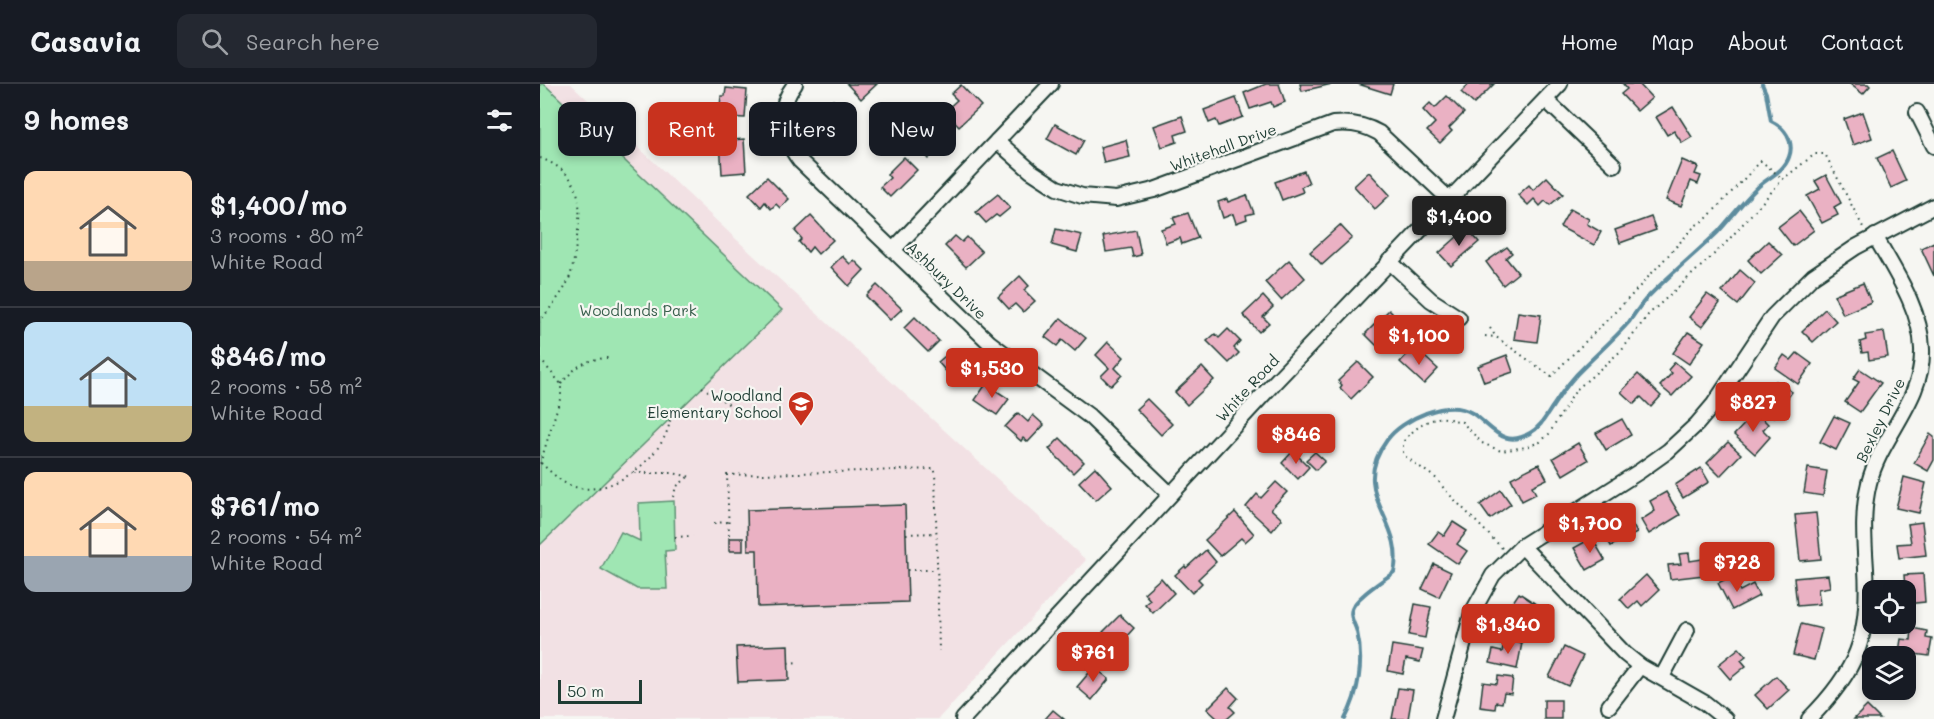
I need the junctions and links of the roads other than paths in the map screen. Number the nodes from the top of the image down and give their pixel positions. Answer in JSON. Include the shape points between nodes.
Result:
{"nodes":[{"id":1,"x":795,"y":84,"type":"edge"},
{"id":2,"x":1052,"y":84,"type":"edge"},
{"id":3,"x":1560,"y":84,"type":"edge"},
{"id":4,"x":1545,"y":100,"type":"junction"},
{"id":5,"x":1917,"y":112,"type":"dead end"},
{"id":6,"x":997,"y":141,"type":"junction"},
{"id":7,"x":1934,"y":146,"type":"edge"},
{"id":8,"x":1614,"y":165,"type":"dead end"},
{"id":9,"x":1449,"y":199,"type":"junction"},
{"id":10,"x":1934,"y":206,"type":"edge"},
{"id":11,"x":1870,"y":234,"type":"junction"},
{"id":12,"x":893,"y":250,"type":"junction"},
{"id":13,"x":1389,"y":261,"type":"junction"},
{"id":14,"x":1459,"y":318,"type":"dead end"},
{"id":15,"x":1170,"y":494,"type":"junction"},
{"id":16,"x":1522,"y":546,"type":"junction"},
{"id":17,"x":1687,"y":630,"type":"dead end"},
{"id":18,"x":1640,"y":666,"type":"junction"},
{"id":19,"x":1662,"y":678,"type":"junction"},
{"id":20,"x":1609,"y":706,"type":"dead end"},
{"id":21,"x":963,"y":719,"type":"edge"},
{"id":22,"x":1443,"y":719,"type":"edge"},
{"id":23,"x":1725,"y":719,"type":"edge"},
{"id":24,"x":1809,"y":719,"type":"edge"}],
"edges":[{"from":1,"to":12,"type":"street","name":"Ashbury Drive","via":[[782,117],[784,134],[792,150]]},
{"from":2,"to":6,"type":"street"},
{"from":3,"to":4,"type":"street","name":"White Road"},
{"from":4,"to":8,"type":"street"},
{"from":4,"to":9,"type":"street","name":"White Road"},
{"from":5,"to":7,"type":"street"},
{"from":6,"to":9,"type":"street","name":"Whitehall Drive","via":[[1057,188],[1082,196],[1116,199],[1154,190],[1333,124],[1352,123],[1379,133]]},
{"from":6,"to":12,"type":"street"},
{"from":9,"to":13,"type":"street","name":"White Road"},
{"from":10,"to":11,"type":"street"},
{"from":11,"to":16,"type":"street","via":[[1794,294],[1756,338],[1714,404],[1681,439],[1640,471]]},
{"from":11,"to":24,"type":"street","name":"Bexley Drive","via":[[1918,322],[1921,367],[1914,393],[1885,443],[1870,482],[1864,531],[1866,617],[1858,652],[1841,684]]},
{"from":12,"to":15,"type":"street","name":"Ashbury Drive","via":[[990,343],[1089,417]]},
{"from":13,"to":14,"type":"street","via":[[1431,300]]},
{"from":13,"to":15,"type":"street","name":"White Road"},
{"from":15,"to":21,"type":"street","name":"White Road"},
{"from":16,"to":18,"type":"street"},
{"from":16,"to":22,"type":"street","via":[[1494,575],[1475,605]]},
{"from":17,"to":19,"type":"street"},
{"from":18,"to":19,"type":"street"},
{"from":18,"to":20,"type":"street"},
{"from":19,"to":23,"type":"street"}]}
